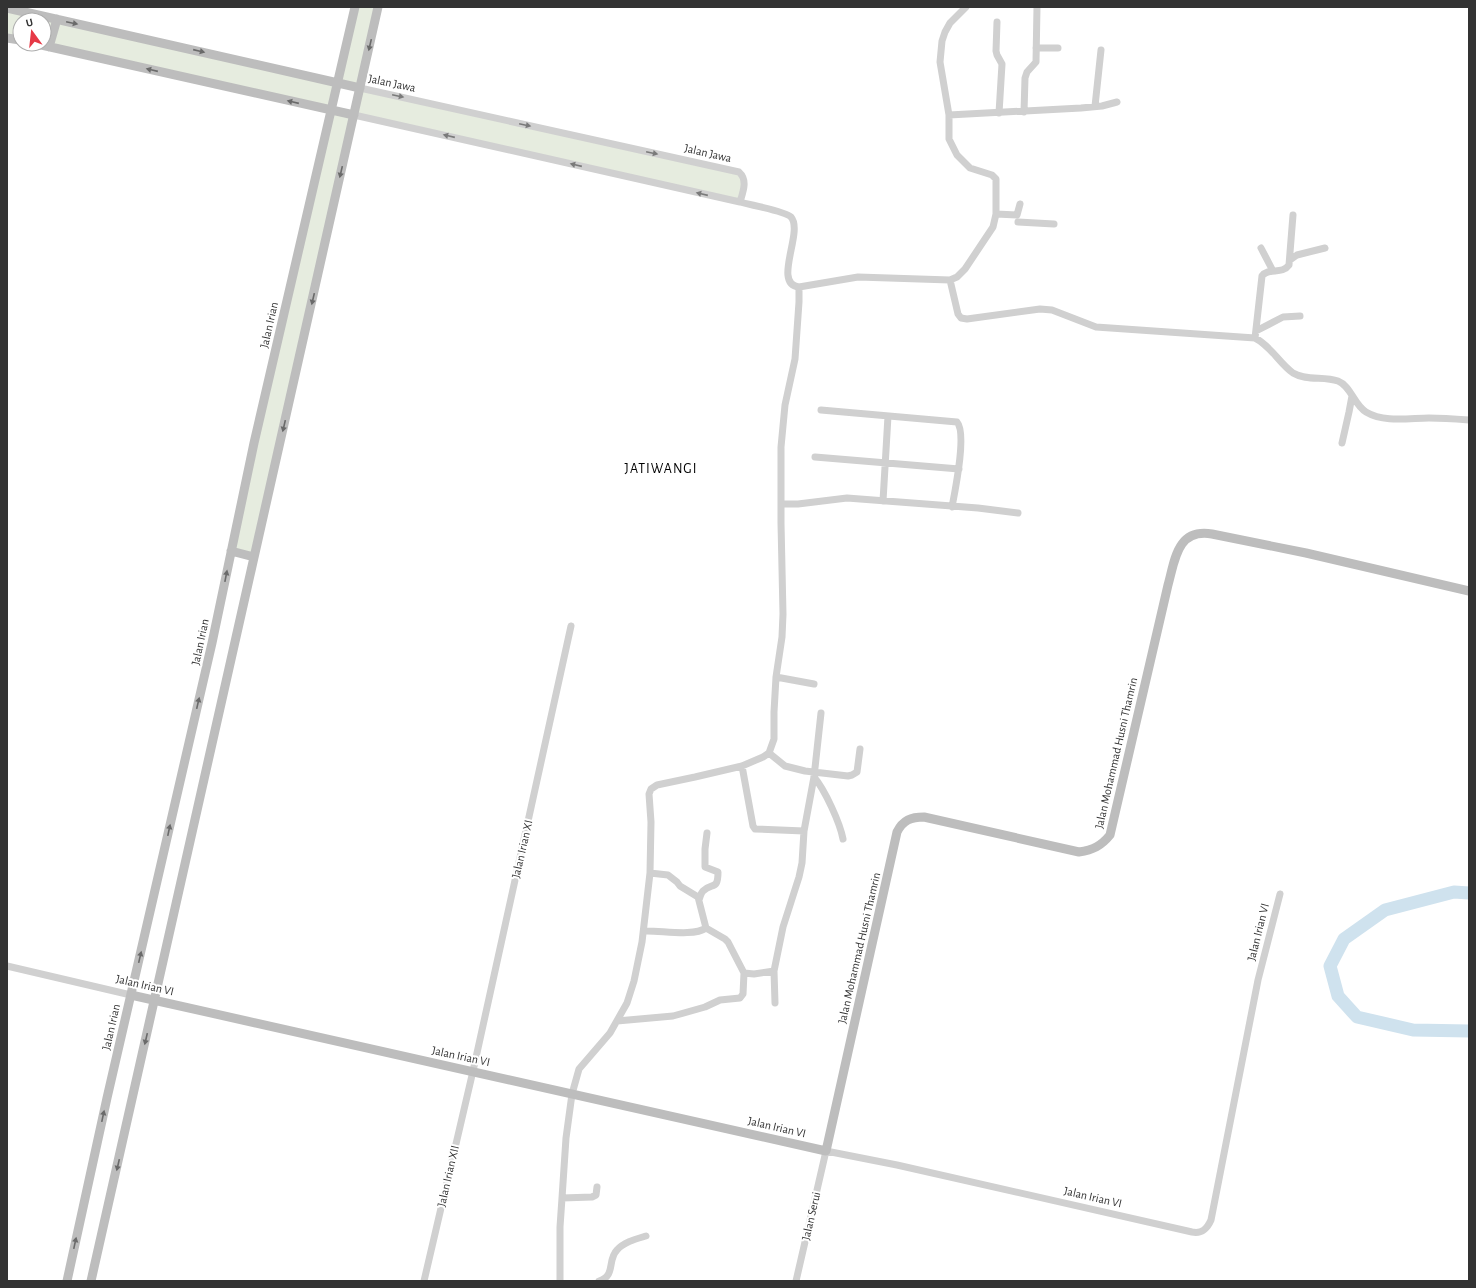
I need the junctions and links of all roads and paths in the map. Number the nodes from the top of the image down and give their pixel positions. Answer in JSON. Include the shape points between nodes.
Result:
{"nodes":[{"id":1,"x":355,"y":7,"type":"edge"},
{"id":2,"x":378,"y":7,"type":"edge"},
{"id":3,"x":966,"y":7,"type":"edge"},
{"id":4,"x":1037,"y":7,"type":"edge"},
{"id":5,"x":7,"y":8,"type":"edge"},
{"id":6,"x":58,"y":19,"type":"junction"},
{"id":7,"x":997,"y":22,"type":"dead end"},
{"id":8,"x":52,"y":37,"type":"edge"},
{"id":9,"x":52,"y":47,"type":"edge"},
{"id":10,"x":1036,"y":48,"type":"junction"},
{"id":11,"x":1058,"y":48,"type":"dead end"},
{"id":12,"x":1101,"y":50,"type":"dead end"},
{"id":13,"x":338,"y":83,"type":"junction"},
{"id":14,"x":360,"y":88,"type":"junction"},
{"id":15,"x":1117,"y":102,"type":"dead end"},
{"id":16,"x":1095,"y":106,"type":"junction"},
{"id":17,"x":331,"y":111,"type":"junction"},
{"id":18,"x":1024,"y":112,"type":"junction"},
{"id":19,"x":999,"y":113,"type":"junction"},
{"id":20,"x":949,"y":115,"type":"junction"},
{"id":21,"x":354,"y":116,"type":"junction"},
{"id":22,"x":740,"y":202,"type":"junction"},
{"id":23,"x":1020,"y":204,"type":"dead end"},
{"id":24,"x":996,"y":214,"type":"junction"},
{"id":25,"x":1293,"y":215,"type":"dead end"},
{"id":26,"x":1018,"y":222,"type":"junction"},
{"id":27,"x":1054,"y":224,"type":"dead end"},
{"id":28,"x":1260,"y":248,"type":"dead end"},
{"id":29,"x":1325,"y":248,"type":"dead end"},
{"id":30,"x":1290,"y":260,"type":"junction"},
{"id":31,"x":1273,"y":271,"type":"junction"},
{"id":32,"x":950,"y":280,"type":"junction"},
{"id":33,"x":798,"y":287,"type":"junction"},
{"id":34,"x":1300,"y":316,"type":"dead end"},
{"id":35,"x":1255,"y":335,"type":"junction"},
{"id":36,"x":1352,"y":396,"type":"junction"},
{"id":37,"x":821,"y":410,"type":"dead end"},
{"id":38,"x":888,"y":416,"type":"junction"},
{"id":39,"x":1469,"y":420,"type":"edge"},
{"id":40,"x":1342,"y":443,"type":"dead end"},
{"id":41,"x":815,"y":457,"type":"dead end"},
{"id":42,"x":885,"y":462,"type":"junction"},
{"id":43,"x":959,"y":469,"type":"junction"},
{"id":44,"x":884,"y":501,"type":"junction"},
{"id":45,"x":781,"y":504,"type":"junction"},
{"id":46,"x":952,"y":507,"type":"junction"},
{"id":47,"x":1018,"y":514,"type":"dead end"},
{"id":48,"x":231,"y":552,"type":"junction"},
{"id":49,"x":254,"y":557,"type":"junction"},
{"id":50,"x":1469,"y":591,"type":"edge"},
{"id":51,"x":571,"y":626,"type":"dead end"},
{"id":52,"x":776,"y":677,"type":"junction"},
{"id":53,"x":814,"y":684,"type":"dead end"},
{"id":54,"x":821,"y":713,"type":"dead end"},
{"id":55,"x":860,"y":749,"type":"dead end"},
{"id":56,"x":769,"y":753,"type":"junction"},
{"id":57,"x":742,"y":766,"type":"junction"},
{"id":58,"x":814,"y":775,"type":"junction"},
{"id":59,"x":804,"y":831,"type":"junction"},
{"id":60,"x":707,"y":833,"type":"dead end"},
{"id":61,"x":843,"y":839,"type":"dead end"},
{"id":62,"x":650,"y":873,"type":"junction"},
{"id":63,"x":1280,"y":894,"type":"dead end"},
{"id":64,"x":699,"y":900,"type":"junction"},
{"id":65,"x":706,"y":928,"type":"junction"},
{"id":66,"x":644,"y":931,"type":"junction"},
{"id":67,"x":7,"y":966,"type":"edge"},
{"id":68,"x":774,"y":971,"type":"junction"},
{"id":69,"x":744,"y":973,"type":"junction"},
{"id":70,"x":131,"y":994,"type":"junction"},
{"id":71,"x":155,"y":1000,"type":"junction"},
{"id":72,"x":775,"y":1003,"type":"dead end"},
{"id":73,"x":617,"y":1022,"type":"junction"},
{"id":74,"x":473,"y":1071,"type":"junction"},
{"id":75,"x":572,"y":1094,"type":"junction"},
{"id":76,"x":826,"y":1151,"type":"junction"},
{"id":77,"x":597,"y":1187,"type":"dead end"},
{"id":78,"x":562,"y":1198,"type":"junction"},
{"id":79,"x":646,"y":1236,"type":"dead end"},
{"id":80,"x":67,"y":1281,"type":"edge"},
{"id":81,"x":91,"y":1281,"type":"edge"},
{"id":82,"x":424,"y":1281,"type":"edge"},
{"id":83,"x":560,"y":1281,"type":"edge"},
{"id":84,"x":599,"y":1281,"type":"edge"},
{"id":85,"x":796,"y":1281,"type":"edge"}],
"edges":[{"from":1,"to":13,"type":"street","name":"Jalan Irian"},
{"from":2,"to":14,"type":"street","one_way":true},
{"from":3,"to":20,"type":"street","via":[[950,23],[942,41],[940,62]]},
{"from":4,"to":10,"type":"street"},
{"from":5,"to":6,"type":"street","name":"Jalan Jawa"},
{"from":6,"to":8,"type":"street"},
{"from":6,"to":13,"type":"street","name":"Jalan Jawa","one_way":true},
{"from":7,"to":19,"type":"street","via":[[996,51],[1002,64]]},
{"from":17,"to":9,"type":"street","one_way":true},
{"from":10,"to":11,"type":"street"},
{"from":10,"to":18,"type":"street","via":[[1036,62],[1025,78]]},
{"from":12,"to":16,"type":"street"},
{"from":13,"to":14,"type":"street","name":"Jalan Jawa"},
{"from":13,"to":17,"type":"street","name":"Jalan Irian"},
{"from":14,"to":21,"type":"street"},
{"from":14,"to":22,"type":"street","name":"Jalan Jawa","one_way":true,"via":[[739,172],[744,176]]},
{"from":15,"to":16,"type":"street"},
{"from":16,"to":18,"type":"street"},
{"from":17,"to":21,"type":"street"},
{"from":17,"to":48,"type":"street","name":"Jalan Irian"},
{"from":18,"to":19,"type":"street"},
{"from":19,"to":20,"type":"street"},
{"from":20,"to":24,"type":"street","via":[[949,139],[957,155],[970,168],[992,175],[996,179]]},
{"from":22,"to":21,"type":"street","one_way":true},
{"from":21,"to":49,"type":"street","one_way":true},
{"from":22,"to":33,"type":"street","via":[[791,217],[794,232],[787,274],[790,283]]},
{"from":23,"to":26,"type":"street"},
{"from":24,"to":26,"type":"street"},
{"from":24,"to":32,"type":"street","via":[[990,232],[965,269]]},
{"from":25,"to":30,"type":"street"},
{"from":26,"to":27,"type":"street"},
{"from":28,"to":31,"type":"street"},
{"from":29,"to":30,"type":"street","via":[[1297,255]]},
{"from":30,"to":31,"type":"street","via":[[1283,270]]},
{"from":31,"to":35,"type":"street","via":[[1262,276]]},
{"from":32,"to":33,"type":"street","via":[[858,277]]},
{"from":32,"to":35,"type":"street","via":[[961,318],[1040,309],[1052,310],[1096,327]]},
{"from":33,"to":45,"type":"street","via":[[795,359],[783,426]]},
{"from":34,"to":35,"type":"street","via":[[1283,317]]},
{"from":35,"to":36,"type":"street","via":[[1293,373],[1338,381]]},
{"from":36,"to":39,"type":"street","via":[[1365,412],[1377,417]]},
{"from":36,"to":40,"type":"street"},
{"from":37,"to":38,"type":"street"},
{"from":38,"to":42,"type":"street"},
{"from":38,"to":43,"type":"street","via":[[957,422],[960,428]]},
{"from":41,"to":42,"type":"street"},
{"from":42,"to":43,"type":"street"},
{"from":42,"to":44,"type":"street"},
{"from":43,"to":46,"type":"street"},
{"from":44,"to":45,"type":"street","via":[[847,498]]},
{"from":44,"to":46,"type":"street"},
{"from":45,"to":52,"type":"street","via":[[783,614]]},
{"from":46,"to":47,"type":"street"},
{"from":48,"to":49,"type":"street"},
{"from":70,"to":48,"type":"street","name":"Jalan Irian","one_way":true},
{"from":49,"to":71,"type":"street"},
{"from":50,"to":76,"type":"street","name":"Jalan Mohammad Husni Thamrin","via":[[1212,534],[1198,533],[1188,538],[1178,549],[1110,835],[1105,842],[1099,847],[1079,852],[924,817],[906,820],[900,826]]},
{"from":51,"to":74,"type":"street","name":"Jalan Irian XI"},
{"from":52,"to":53,"type":"street"},
{"from":52,"to":56,"type":"street","via":[[774,739]]},
{"from":54,"to":58,"type":"street"},
{"from":55,"to":58,"type":"street","via":[[858,772],[855,774]]},
{"from":56,"to":57,"type":"street"},
{"from":56,"to":58,"type":"street","via":[[785,766]]},
{"from":57,"to":59,"type":"street","via":[[755,829]]},
{"from":57,"to":62,"type":"street","via":[[657,785],[651,789]]},
{"from":58,"to":59,"type":"street"},
{"from":58,"to":61,"type":"street","via":[[840,824]]},
{"from":59,"to":68,"type":"street","via":[[802,863],[783,927]]},
{"from":60,"to":64,"type":"street","via":[[705,866],[718,872],[718,879],[716,885],[703,891]]},
{"from":62,"to":64,"type":"street","via":[[668,875]]},
{"from":62,"to":66,"type":"street"},
{"from":63,"to":76,"type":"street","name":"Jalan Irian VI","via":[[1258,980],[1211,1220],[1202,1232],[1192,1232]]},
{"from":64,"to":65,"type":"street"},
{"from":65,"to":66,"type":"street","via":[[692,933]]},
{"from":65,"to":69,"type":"street","via":[[732,946]]},
{"from":66,"to":73,"type":"street","via":[[634,981]]},
{"from":67,"to":70,"type":"street","name":"Jalan Irian VI"},
{"from":68,"to":69,"type":"street"},
{"from":68,"to":72,"type":"street"},
{"from":69,"to":73,"type":"street","via":[[743,994],[740,998],[720,1000],[704,1008],[673,1016]]},
{"from":70,"to":71,"type":"street","name":"Jalan Irian VI"},
{"from":80,"to":70,"type":"street","name":"Jalan Irian","one_way":true},
{"from":71,"to":74,"type":"street","name":"Jalan Irian VI"},
{"from":71,"to":81,"type":"street","one_way":true},
{"from":73,"to":75,"type":"street","via":[[579,1069]]},
{"from":74,"to":75,"type":"street","name":"Jalan Irian VI"},
{"from":74,"to":82,"type":"street","name":"Jalan Irian XII"},
{"from":75,"to":76,"type":"street","name":"Jalan Irian VI"},
{"from":75,"to":78,"type":"street"},
{"from":76,"to":85,"type":"street","name":"Jalan Serui"},
{"from":77,"to":78,"type":"street","via":[[596,1195],[592,1197]]},
{"from":78,"to":83,"type":"street"},
{"from":79,"to":84,"type":"street","via":[[618,1248],[608,1276]]}]}
